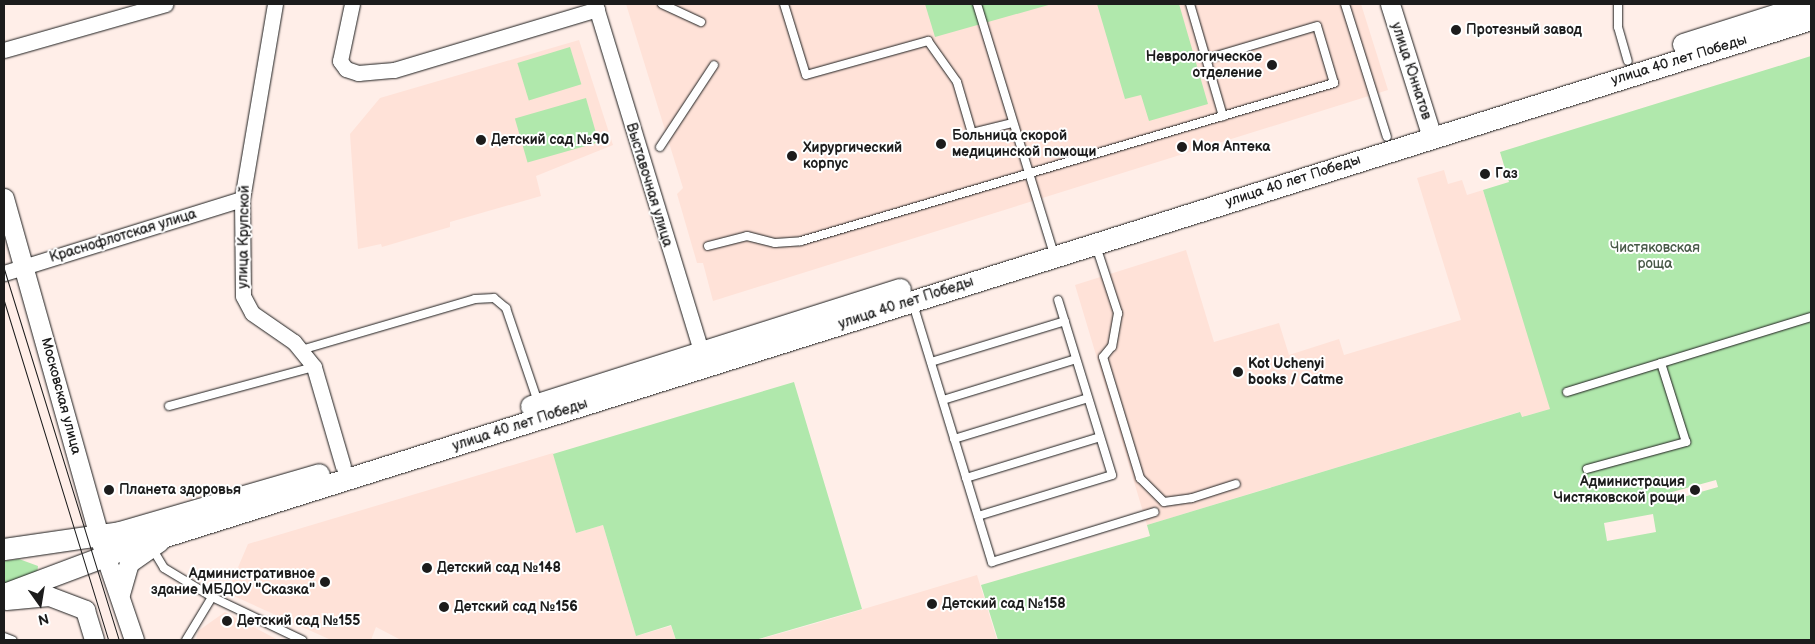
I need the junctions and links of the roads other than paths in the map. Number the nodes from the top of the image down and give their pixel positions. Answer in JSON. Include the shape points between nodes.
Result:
{"nodes":[{"id":1,"x":166,"y":4,"type":"edge"},
{"id":2,"x":275,"y":4,"type":"edge"},
{"id":3,"x":352,"y":4,"type":"edge"},
{"id":4,"x":662,"y":4,"type":"edge"},
{"id":5,"x":784,"y":4,"type":"edge"},
{"id":6,"x":977,"y":4,"type":"edge"},
{"id":7,"x":1190,"y":4,"type":"edge"},
{"id":8,"x":1345,"y":4,"type":"edge"},
{"id":9,"x":1390,"y":4,"type":"edge"},
{"id":10,"x":1618,"y":4,"type":"edge"},
{"id":11,"x":1809,"y":4,"type":"edge"},
{"id":12,"x":596,"y":6,"type":"edge"},
{"id":13,"x":1777,"y":9,"type":"edge"},
{"id":14,"x":1811,"y":19,"type":"edge"},
{"id":15,"x":701,"y":22,"type":"dead end"},
{"id":16,"x":4,"y":50,"type":"edge"},
{"id":17,"x":1206,"y":59,"type":"junction"},
{"id":18,"x":1628,"y":61,"type":"junction"},
{"id":19,"x":714,"y":65,"type":"dead end"},
{"id":20,"x":1223,"y":116,"type":"junction"},
{"id":21,"x":1012,"y":123,"type":"junction"},
{"id":22,"x":1430,"y":131,"type":"junction"},
{"id":23,"x":1387,"y":137,"type":"junction"},
{"id":24,"x":660,"y":147,"type":"dead end"},
{"id":25,"x":1028,"y":174,"type":"junction"},
{"id":26,"x":4,"y":198,"type":"edge"},
{"id":27,"x":242,"y":199,"type":"junction"},
{"id":28,"x":1096,"y":244,"type":"junction"},
{"id":29,"x":708,"y":246,"type":"dead end"},
{"id":30,"x":1053,"y":250,"type":"junction"},
{"id":31,"x":25,"y":266,"type":"junction"},
{"id":32,"x":4,"y":273,"type":"edge"},
{"id":33,"x":912,"y":300,"type":"junction"},
{"id":34,"x":1058,"y":300,"type":"dead end"},
{"id":35,"x":1811,"y":317,"type":"edge"},
{"id":36,"x":1065,"y":321,"type":"junction"},
{"id":37,"x":301,"y":350,"type":"junction"},
{"id":38,"x":703,"y":359,"type":"junction"},
{"id":39,"x":1076,"y":359,"type":"junction"},
{"id":40,"x":931,"y":362,"type":"junction"},
{"id":41,"x":1661,"y":364,"type":"junction"},
{"id":42,"x":314,"y":367,"type":"junction"},
{"id":43,"x":1567,"y":392,"type":"dead end"},
{"id":44,"x":1088,"y":398,"type":"junction"},
{"id":45,"x":943,"y":400,"type":"junction"},
{"id":46,"x":538,"y":404,"type":"junction"},
{"id":47,"x":169,"y":406,"type":"dead end"},
{"id":48,"x":1100,"y":437,"type":"junction"},
{"id":49,"x":954,"y":439,"type":"junction"},
{"id":50,"x":343,"y":466,"type":"junction"},
{"id":51,"x":1587,"y":469,"type":"dead end"},
{"id":52,"x":966,"y":478,"type":"junction"},
{"id":53,"x":1236,"y":484,"type":"dead end"},
{"id":54,"x":1155,"y":512,"type":"dead end"},
{"id":55,"x":978,"y":516,"type":"junction"},
{"id":56,"x":173,"y":534,"type":"junction"},
{"id":57,"x":102,"y":546,"type":"junction"},
{"id":58,"x":151,"y":546,"type":"junction"},
{"id":59,"x":4,"y":549,"type":"edge"},
{"id":60,"x":4,"y":594,"type":"edge"},
{"id":61,"x":120,"y":594,"type":"junction"},
{"id":62,"x":212,"y":597,"type":"junction"},
{"id":63,"x":4,"y":600,"type":"edge"},
{"id":64,"x":4,"y":637,"type":"edge"},
{"id":65,"x":12,"y":640,"type":"edge"},
{"id":66,"x":94,"y":640,"type":"edge"},
{"id":67,"x":134,"y":640,"type":"edge"},
{"id":68,"x":186,"y":640,"type":"edge"},
{"id":69,"x":302,"y":640,"type":"edge"}],
"edges":[{"from":1,"to":16,"type":"street"},
{"from":2,"to":27,"type":"street","name":"улица Крупской"},
{"from":3,"to":12,"type":"street","via":[[340,62],[358,73],[394,70]]},
{"from":4,"to":15,"type":"lane"},
{"from":5,"to":21,"type":"lane","via":[[806,75],[928,41],[957,82],[972,134]]},
{"from":6,"to":21,"type":"lane"},
{"from":7,"to":17,"type":"lane"},
{"from":8,"to":23,"type":"lane"},
{"from":9,"to":22,"type":"street","name":"улица Юннатов"},
{"from":10,"to":18,"type":"lane","via":[[1618,27]]},
{"from":11,"to":13,"type":"main road","name":"улица 40 лет Победы"},
{"from":12,"to":38,"type":"street","name":"Выставочная улица"},
{"from":13,"to":18,"type":"main road","name":"улица 40 лет Победы"},
{"from":14,"to":22,"type":"main road","name":"улица 40 лет Победы"},
{"from":17,"to":20,"type":"lane"},
{"from":17,"to":20,"type":"lane","via":[[1317,26],[1334,83]]},
{"from":18,"to":22,"type":"main road","name":"улица 40 лет Победы"},
{"from":19,"to":24,"type":"lane"},
{"from":20,"to":25,"type":"lane"},
{"from":21,"to":25,"type":"lane"},
{"from":22,"to":23,"type":"main road","name":"улица 40 лет Победы"},
{"from":22,"to":28,"type":"main road","name":"улица 40 лет Победы"},
{"from":23,"to":30,"type":"main road","name":"улица 40 лет Победы"},
{"from":25,"to":29,"type":"lane","via":[[801,241],[775,243],[747,236]]},
{"from":25,"to":30,"type":"lane"},
{"from":26,"to":31,"type":"street","name":"Московская улица"},
{"from":27,"to":31,"type":"street","name":"Краснофлотская улица"},
{"from":27,"to":37,"type":"street","name":"улица Крупской","via":[[242,296],[252,313]]},
{"from":28,"to":30,"type":"main road","name":"улица 40 лет Победы"},
{"from":28,"to":53,"type":"lane","via":[[1118,313],[1112,346],[1103,357],[1140,478],[1164,502],[1192,498]]},
{"from":30,"to":33,"type":"main road","name":"улица 40 лет Победы"},
{"from":30,"to":38,"type":"main road","name":"улица 40 лет Победы"},
{"from":31,"to":32,"type":"street","name":"Краснофлотская улица"},
{"from":31,"to":57,"type":"street","name":"Московская улица"},
{"from":33,"to":38,"type":"main road","name":"улица 40 лет Победы"},
{"from":33,"to":40,"type":"lane"},
{"from":34,"to":36,"type":"lane"},
{"from":35,"to":41,"type":"lane"},
{"from":36,"to":39,"type":"lane"},
{"from":36,"to":40,"type":"lane"},
{"from":37,"to":42,"type":"street","name":"улица Крупской"},
{"from":37,"to":46,"type":"lane","via":[[475,299],[494,298],[506,308]]},
{"from":38,"to":46,"type":"main road","name":"улица 40 лет Победы"},
{"from":38,"to":56,"type":"main road","name":"улица 40 лет Победы"},
{"from":39,"to":44,"type":"lane"},
{"from":39,"to":45,"type":"lane"},
{"from":40,"to":45,"type":"lane"},
{"from":41,"to":43,"type":"lane"},
{"from":41,"to":51,"type":"lane","via":[[1686,442]]},
{"from":42,"to":47,"type":"lane"},
{"from":42,"to":50,"type":"street","name":"улица Крупской"},
{"from":44,"to":48,"type":"lane"},
{"from":44,"to":49,"type":"lane"},
{"from":45,"to":49,"type":"lane"},
{"from":46,"to":50,"type":"main road","name":"улица 40 лет Победы"},
{"from":48,"to":52,"type":"lane"},
{"from":48,"to":55,"type":"lane","via":[[1112,475]]},
{"from":49,"to":52,"type":"lane"},
{"from":50,"to":57,"type":"main road","name":"улица 40 лет Победы"},
{"from":52,"to":55,"type":"lane"},
{"from":54,"to":55,"type":"lane","via":[[992,562]]},
{"from":56,"to":57,"type":"main road","name":"улица 40 лет Победы"},
{"from":56,"to":58,"type":"street"},
{"from":57,"to":59,"type":"main road","name":"улица 40 лет Победы"},
{"from":57,"to":60,"type":"main road","name":"улица 40 лет Победы"},
{"from":57,"to":61,"type":"street","name":"Московская улица"},
{"from":58,"to":61,"type":"street","via":[[129,564]]},
{"from":58,"to":62,"type":"lane","via":[[164,568]]},
{"from":61,"to":67,"type":"street","name":"Московская улица"},
{"from":62,"to":68,"type":"lane"},
{"from":62,"to":69,"type":"lane"},
{"from":63,"to":66,"type":"street","via":[[49,596],[85,610]]},
{"from":64,"to":65,"type":"lane"}]}
